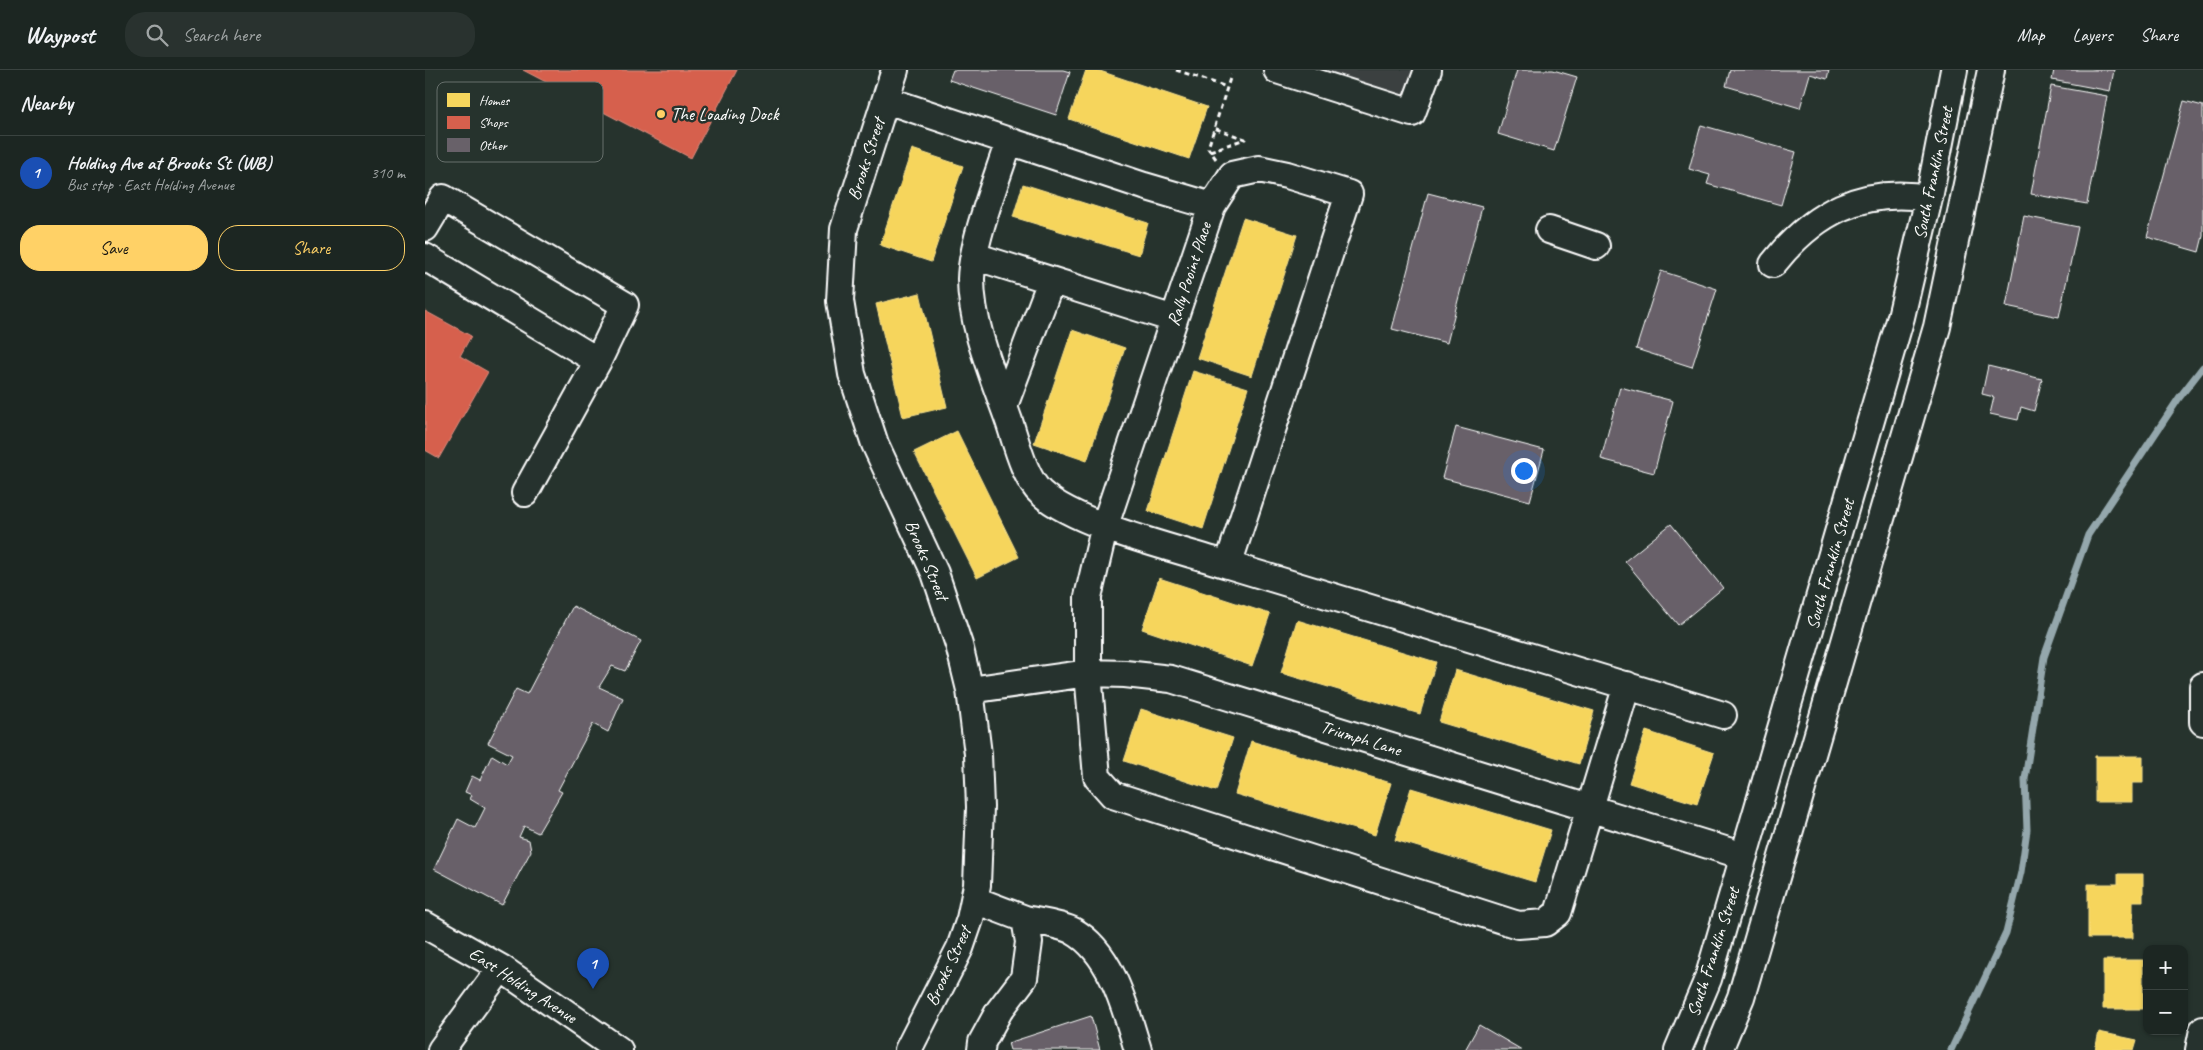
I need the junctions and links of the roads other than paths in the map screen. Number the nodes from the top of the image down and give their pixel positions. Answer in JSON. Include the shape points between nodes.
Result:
{"nodes":[{"id":1,"x":895,"y":70,"type":"edge"},
{"id":2,"x":1277,"y":70,"type":"edge"},
{"id":3,"x":1428,"y":70,"type":"edge"},
{"id":4,"x":1954,"y":70,"type":"edge"},
{"id":5,"x":1991,"y":70,"type":"edge"},
{"id":6,"x":886,"y":100,"type":"junction"},
{"id":7,"x":1009,"y":141,"type":"junction"},
{"id":8,"x":1929,"y":198,"type":"junction"},
{"id":9,"x":1212,"y":206,"type":"junction"},
{"id":10,"x":425,"y":228,"type":"edge"},
{"id":11,"x":1549,"y":230,"type":"dead end"},
{"id":12,"x":1596,"y":246,"type":"dead end"},
{"id":13,"x":974,"y":256,"type":"junction"},
{"id":14,"x":425,"y":257,"type":"edge"},
{"id":15,"x":1773,"y":264,"type":"dead end"},
{"id":16,"x":1051,"y":281,"type":"junction"},
{"id":17,"x":1174,"y":319,"type":"junction"},
{"id":18,"x":598,"y":362,"type":"junction"},
{"id":19,"x":1004,"y":406,"type":"junction"},
{"id":20,"x":525,"y":493,"type":"dead end"},
{"id":21,"x":1105,"y":526,"type":"junction"},
{"id":22,"x":1228,"y":564,"type":"junction"},
{"id":23,"x":1088,"y":673,"type":"junction"},
{"id":24,"x":1627,"y":685,"type":"junction"},
{"id":25,"x":2203,"y":686,"type":"edge"},
{"id":26,"x":970,"y":690,"type":"junction"},
{"id":27,"x":1723,"y":716,"type":"dead end"},
{"id":28,"x":2203,"y":722,"type":"edge"},
{"id":29,"x":1590,"y":810,"type":"junction"},
{"id":30,"x":1744,"y":856,"type":"junction"},
{"id":31,"x":975,"y":900,"type":"junction"},
{"id":32,"x":1025,"y":918,"type":"junction"},
{"id":33,"x":425,"y":925,"type":"edge"},
{"id":34,"x":501,"y":968,"type":"junction"},
{"id":35,"x":2203,"y":1030,"type":"edge"},
{"id":36,"x":614,"y":1049,"type":"edge"},
{"id":37,"x":441,"y":1050,"type":"edge"},
{"id":38,"x":907,"y":1050,"type":"edge"},
{"id":39,"x":981,"y":1050,"type":"edge"},
{"id":40,"x":1138,"y":1050,"type":"edge"},
{"id":41,"x":1678,"y":1050,"type":"edge"},
{"id":42,"x":1719,"y":1050,"type":"edge"},
{"id":43,"x":2199,"y":1050,"type":"edge"}],
"edges":[{"from":1,"to":6,"type":"street","name":"Brooks Street"},
{"from":2,"to":3,"type":"street","via":[[1412,113]]},
{"from":4,"to":8,"type":"street","name":"South Franklin Street"},
{"from":5,"to":42,"type":"street","name":"South Franklin Street","via":[[1937,327],[1744,988]]},
{"from":6,"to":7,"type":"street","name":"Rally Pooint Place"},
{"from":6,"to":26,"type":"street","name":"Brooks Street","via":[[844,229],[841,301],[852,374],[875,444],[935,573]]},
{"from":7,"to":9,"type":"street","name":"Rally Pooint Place"},
{"from":7,"to":13,"type":"street"},
{"from":8,"to":15,"type":"street","via":[[1909,195],[1856,201],[1816,219],[1790,242]]},
{"from":8,"to":30,"type":"street","name":"South Franklin Street","via":[[1901,317]]},
{"from":9,"to":17,"type":"street","name":"Rally Pooint Place"},
{"from":9,"to":22,"type":"street","via":[[1232,175],[1259,169],[1349,194]]},
{"from":10,"to":18,"type":"street","via":[[443,198],[625,305]]},
{"from":11,"to":12,"type":"street"},
{"from":13,"to":16,"type":"street"},
{"from":13,"to":19,"type":"street","via":[[971,280],[980,339]]},
{"from":14,"to":18,"type":"street"},
{"from":16,"to":17,"type":"street"},
{"from":16,"to":19,"type":"street"},
{"from":17,"to":21,"type":"street","name":"Rally Pooint Place"},
{"from":18,"to":20,"type":"street"},
{"from":19,"to":21,"type":"street","via":[[1025,466],[1040,492],[1069,510]]},
{"from":21,"to":22,"type":"street"},
{"from":21,"to":23,"type":"street","name":"Rally Pooint Place","via":[[1088,597]]},
{"from":22,"to":24,"type":"street"},
{"from":23,"to":26,"type":"street","name":"Triumph Lane"},
{"from":23,"to":29,"type":"street","name":"Triumph Lane","via":[[1171,679]]},
{"from":23,"to":29,"type":"street","name":"Rally Pooint Place","via":[[1097,777],[1113,795],[1518,925],[1545,924],[1558,913]]},
{"from":24,"to":27,"type":"street"},
{"from":24,"to":29,"type":"street","name":"Rally Pooint Place"},
{"from":25,"to":28,"type":"street"},
{"from":26,"to":31,"type":"street","name":"Brooks Street","via":[[979,754]]},
{"from":29,"to":30,"type":"street","name":"Triumph Lane"},
{"from":30,"to":41,"type":"street","name":"South Franklin Street","via":[[1708,979]]},
{"from":31,"to":32,"type":"street"},
{"from":31,"to":38,"type":"street","name":"Brooks Street","via":[[960,948]]},
{"from":32,"to":39,"type":"street","via":[[1029,942],[1024,978],[999,1011]]},
{"from":32,"to":40,"type":"street","via":[[1073,931],[1102,956],[1126,1010]]},
{"from":33,"to":34,"type":"street","name":"East Holding Avenue"},
{"from":34,"to":36,"type":"street","name":"East Holding Avenue"},
{"from":34,"to":37,"type":"street"},
{"from":35,"to":43,"type":"street"}]}
